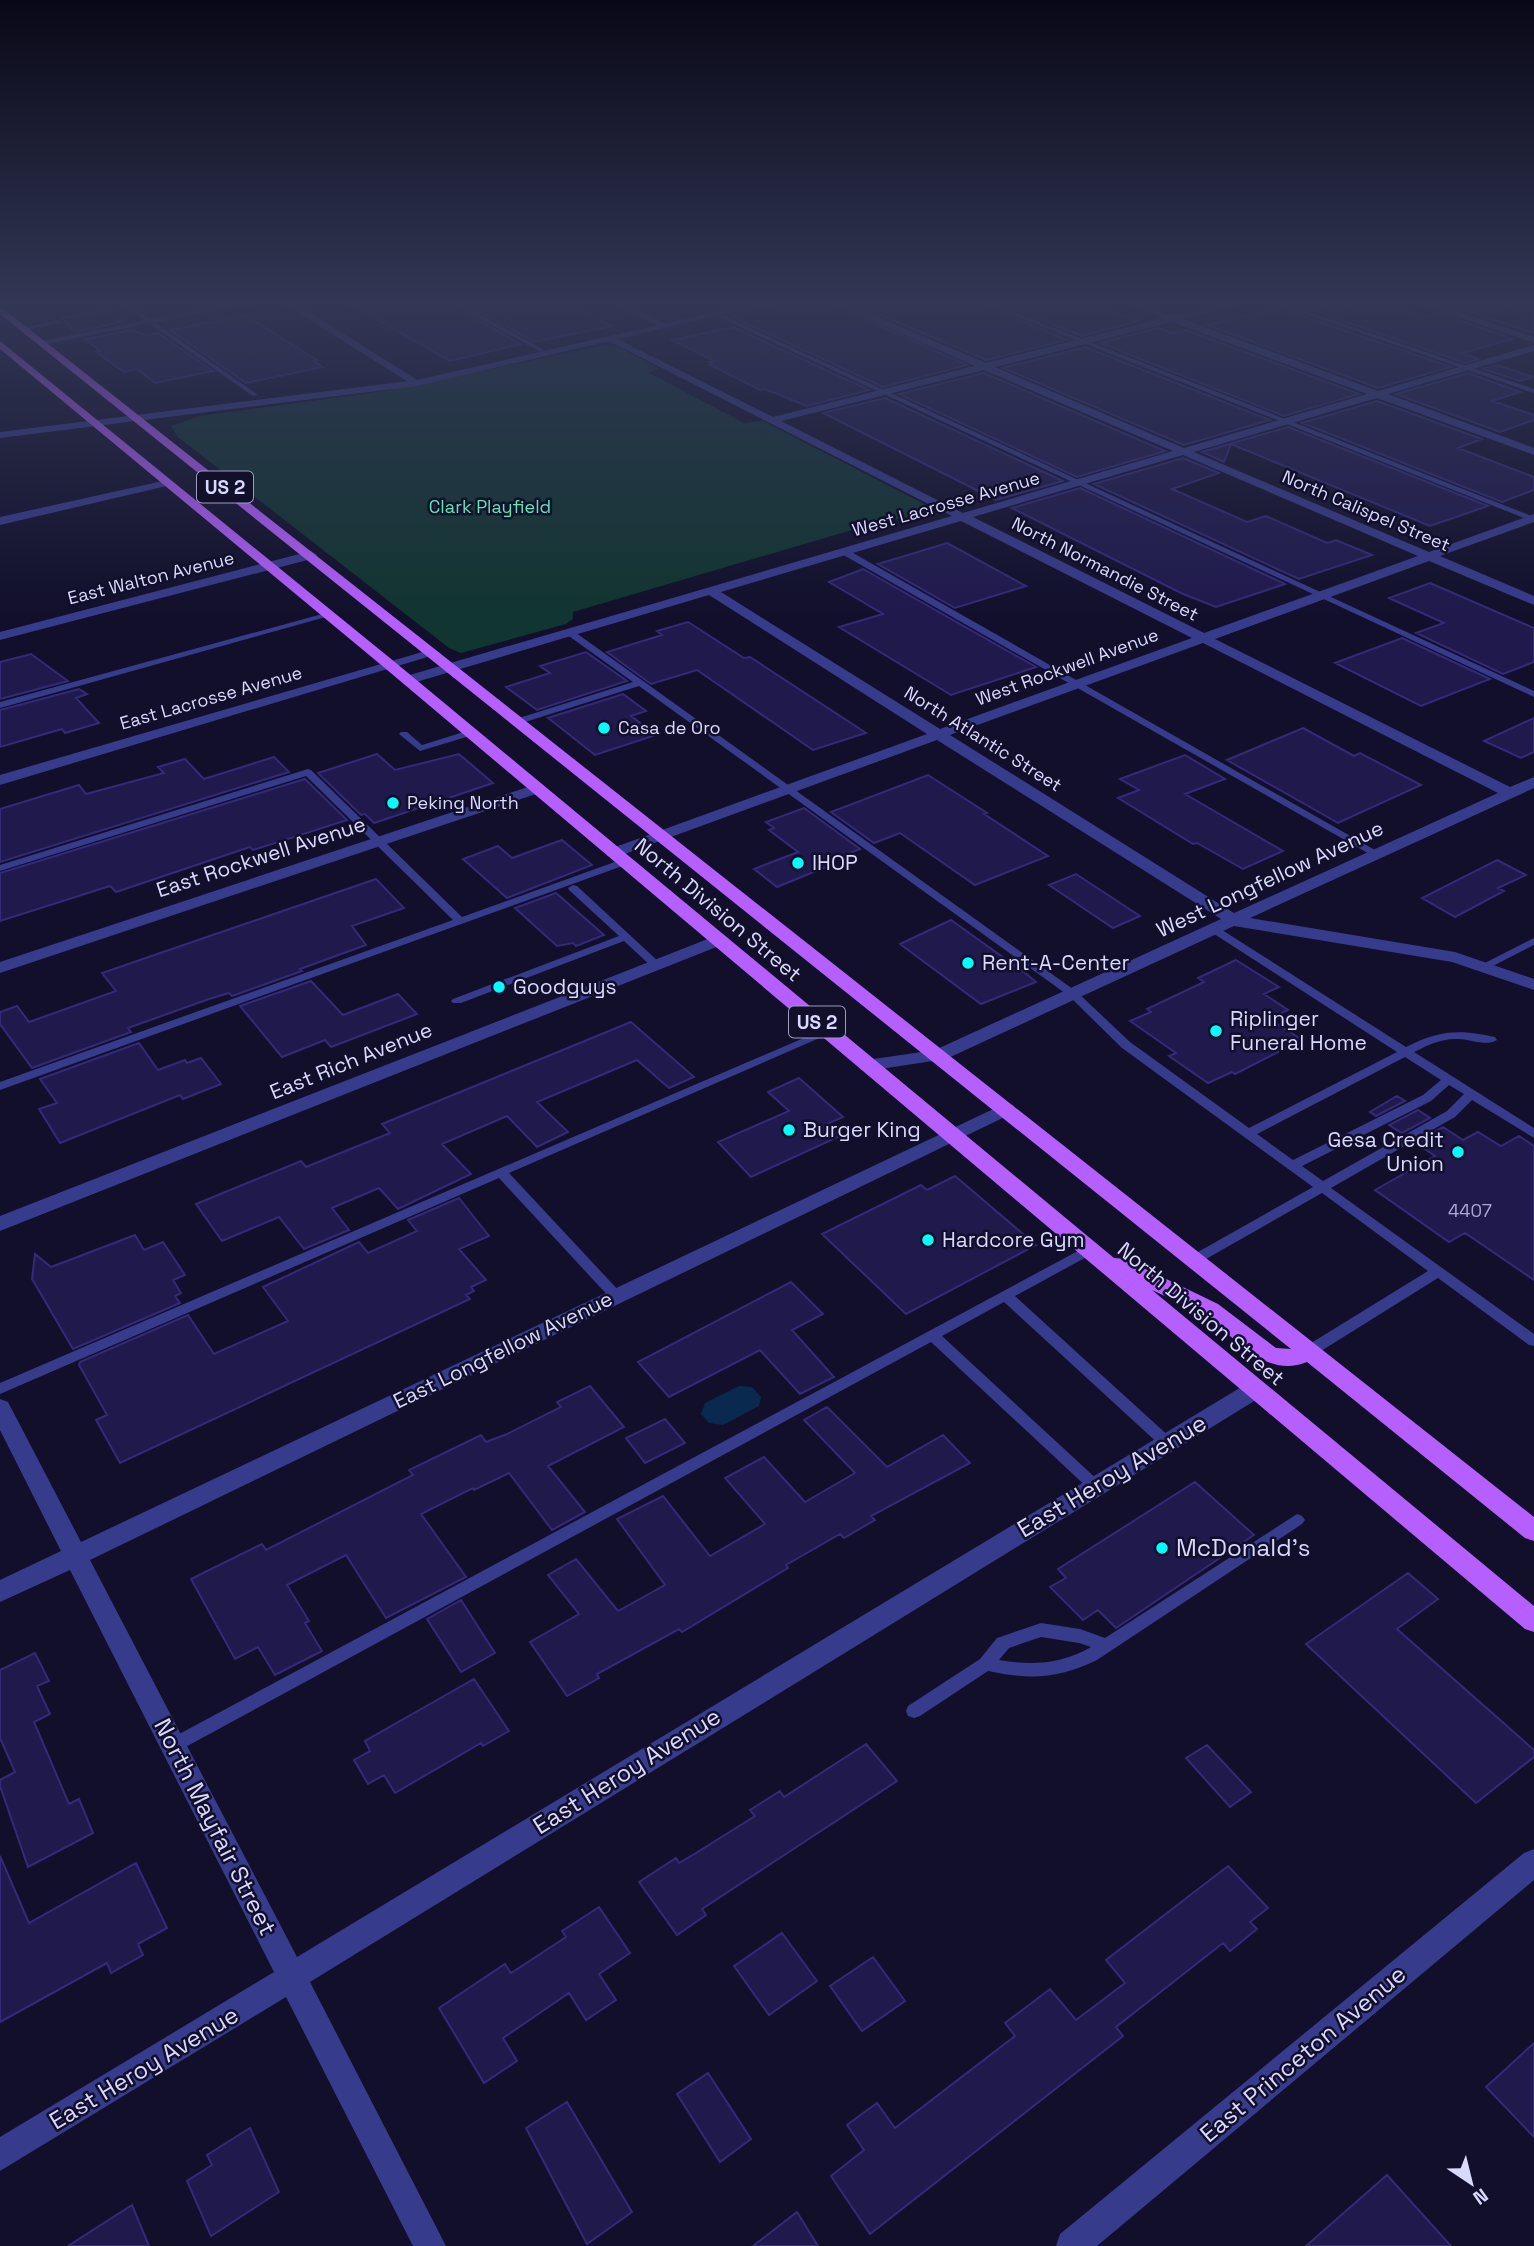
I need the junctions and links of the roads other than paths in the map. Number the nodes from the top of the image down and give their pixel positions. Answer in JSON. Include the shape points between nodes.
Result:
{"nodes":[{"id":1,"x":78,"y":408,"type":"edge"},
{"id":2,"x":124,"y":408,"type":"edge"},
{"id":3,"x":153,"y":408,"type":"edge"},
{"id":4,"x":217,"y":408,"type":"edge"},
{"id":5,"x":748,"y":408,"type":"edge"},
{"id":6,"x":820,"y":408,"type":"edge"},
{"id":7,"x":916,"y":408,"type":"edge"},
{"id":8,"x":1080,"y":408,"type":"edge"},
{"id":9,"x":1250,"y":408,"type":"edge"},
{"id":10,"x":1333,"y":408,"type":"edge"},
{"id":11,"x":1415,"y":408,"type":"edge"},
{"id":12,"x":128,"y":411,"type":"junction"},
{"id":13,"x":139,"y":419,"type":"junction"},
{"id":14,"x":93,"y":420,"type":"junction"},
{"id":15,"x":773,"y":420,"type":"junction"},
{"id":16,"x":1286,"y":422,"type":"junction"},
{"id":17,"x":0,"y":427,"type":"edge"},
{"id":18,"x":0,"y":436,"type":"edge"},
{"id":19,"x":1185,"y":452,"type":"junction"},
{"id":20,"x":1534,"y":452,"type":"edge"},
{"id":21,"x":167,"y":482,"type":"junction"},
{"id":22,"x":1079,"y":484,"type":"junction"},
{"id":23,"x":963,"y":517,"type":"junction"},
{"id":24,"x":1533,"y":519,"type":"edge"},
{"id":25,"x":0,"y":521,"type":"edge"},
{"id":26,"x":843,"y":551,"type":"junction"},
{"id":27,"x":311,"y":555,"type":"junction"},
{"id":28,"x":1427,"y":556,"type":"junction"},
{"id":29,"x":270,"y":566,"type":"junction"},
{"id":30,"x":711,"y":591,"type":"junction"},
{"id":31,"x":1319,"y":595,"type":"junction"},
{"id":32,"x":1534,"y":601,"type":"edge"},
{"id":33,"x":329,"y":615,"type":"junction"},
{"id":34,"x":569,"y":632,"type":"junction"},
{"id":35,"x":0,"y":636,"type":"edge"},
{"id":36,"x":1203,"y":638,"type":"junction"},
{"id":37,"x":434,"y":653,"type":"junction"},
{"id":38,"x":391,"y":666,"type":"junction"},
{"id":39,"x":451,"y":667,"type":"junction"},
{"id":40,"x":408,"y":680,"type":"junction"},
{"id":41,"x":640,"y":683,"type":"junction"},
{"id":42,"x":1077,"y":684,"type":"junction"},
{"id":43,"x":1534,"y":694,"type":"edge"},
{"id":44,"x":0,"y":705,"type":"edge"},
{"id":45,"x":519,"y":721,"type":"junction"},
{"id":46,"x":470,"y":733,"type":"junction"},
{"id":47,"x":404,"y":734,"type":"dead end"},
{"id":48,"x":940,"y":735,"type":"junction"},
{"id":49,"x":0,"y":780,"type":"edge"},
{"id":50,"x":1534,"y":782,"type":"edge"},
{"id":51,"x":537,"y":789,"type":"junction"},
{"id":52,"x":788,"y":790,"type":"junction"},
{"id":53,"x":1510,"y":793,"type":"junction"},
{"id":54,"x":662,"y":835,"type":"junction"},
{"id":55,"x":379,"y":842,"type":"junction"},
{"id":56,"x":1377,"y":854,"type":"junction"},
{"id":57,"x":618,"y":857,"type":"junction"},
{"id":58,"x":0,"y":868,"type":"edge"},
{"id":59,"x":573,"y":888,"type":"dead end"},
{"id":60,"x":458,"y":919,"type":"junction"},
{"id":61,"x":1235,"y":921,"type":"junction"},
{"id":62,"x":1215,"y":930,"type":"junction"},
{"id":63,"x":626,"y":937,"type":"junction"},
{"id":64,"x":718,"y":940,"type":"junction"},
{"id":65,"x":1534,"y":941,"type":"edge"},
{"id":66,"x":656,"y":965,"type":"junction"},
{"id":67,"x":1483,"y":967,"type":"junction"},
{"id":68,"x":0,"y":968,"type":"edge"},
{"id":69,"x":1534,"y":985,"type":"edge"},
{"id":70,"x":1073,"y":994,"type":"junction"},
{"id":71,"x":457,"y":1001,"type":"dead end"},
{"id":72,"x":827,"y":1031,"type":"junction"},
{"id":73,"x":1491,"y":1040,"type":"dead end"},
{"id":74,"x":1405,"y":1051,"type":"junction"},
{"id":75,"x":939,"y":1055,"type":"junction"},
{"id":76,"x":867,"y":1065,"type":"junction"},
{"id":77,"x":1449,"y":1079,"type":"junction"},
{"id":78,"x":0,"y":1086,"type":"edge"},
{"id":79,"x":1471,"y":1094,"type":"junction"},
{"id":80,"x":1006,"y":1109,"type":"junction"},
{"id":81,"x":950,"y":1134,"type":"junction"},
{"id":82,"x":1248,"y":1134,"type":"junction"},
{"id":83,"x":1534,"y":1134,"type":"edge"},
{"id":84,"x":1292,"y":1166,"type":"junction"},
{"id":85,"x":501,"y":1172,"type":"junction"},
{"id":86,"x":1321,"y":1187,"type":"junction"},
{"id":87,"x":0,"y":1224,"type":"edge"},
{"id":88,"x":1089,"y":1250,"type":"junction"},
{"id":89,"x":1194,"y":1260,"type":"junction"},
{"id":90,"x":1437,"y":1272,"type":"junction"},
{"id":91,"x":1005,"y":1295,"type":"junction"},
{"id":92,"x":616,"y":1296,"type":"junction"},
{"id":93,"x":933,"y":1335,"type":"junction"},
{"id":94,"x":1534,"y":1341,"type":"edge"},
{"id":95,"x":1308,"y":1352,"type":"junction"},
{"id":96,"x":0,"y":1389,"type":"edge"},
{"id":97,"x":1256,"y":1389,"type":"junction"},
{"id":98,"x":0,"y":1408,"type":"edge"},
{"id":99,"x":1167,"y":1443,"type":"junction"},
{"id":100,"x":1095,"y":1486,"type":"junction"},
{"id":101,"x":1297,"y":1520,"type":"dead end"},
{"id":102,"x":1534,"y":1531,"type":"edge"},
{"id":103,"x":76,"y":1556,"type":"junction"},
{"id":104,"x":0,"y":1592,"type":"edge"},
{"id":105,"x":1534,"y":1621,"type":"edge"},
{"id":106,"x":1107,"y":1646,"type":"junction"},
{"id":107,"x":986,"y":1664,"type":"junction"},
{"id":108,"x":914,"y":1711,"type":"dead end"},
{"id":109,"x":174,"y":1745,"type":"junction"},
{"id":110,"x":1534,"y":1862,"type":"edge"},
{"id":111,"x":292,"y":1978,"type":"junction"},
{"id":112,"x":0,"y":2155,"type":"edge"},
{"id":113,"x":430,"y":2246,"type":"edge"},
{"id":114,"x":1072,"y":2246,"type":"edge"}],
"edges":[{"from":1,"to":14,"type":"main road","name":"North Division Street","number":"US 2"},
{"from":2,"to":12,"type":"main road","name":"North Division Street","number":"US 2"},
{"from":3,"to":12,"type":"street"},
{"from":4,"to":13,"type":"street"},
{"from":5,"to":15,"type":"street","name":"North Normandie Street"},
{"from":6,"to":15,"type":"street"},
{"from":7,"to":22,"type":"lane"},
{"from":8,"to":19,"type":"street","name":"North Calispel Street"},
{"from":9,"to":16,"type":"lane"},
{"from":10,"to":16,"type":"street","name":"West Lacrosse Avenue"},
{"from":11,"to":20,"type":"street"},
{"from":12,"to":13,"type":"main road","name":"North Division Street","number":"US 2"},
{"from":12,"to":14,"type":"street"},
{"from":13,"to":14,"type":"street"},
{"from":13,"to":27,"type":"main road","name":"North Division Street","number":"US 2"},
{"from":14,"to":17,"type":"street"},
{"from":14,"to":18,"type":"street"},
{"from":14,"to":21,"type":"main road","name":"North Division Street","number":"US 2"},
{"from":15,"to":23,"type":"street","name":"North Normandie Street"},
{"from":16,"to":19,"type":"street","name":"West Lacrosse Avenue"},
{"from":16,"to":24,"type":"lane"},
{"from":19,"to":22,"type":"street","name":"West Lacrosse Avenue"},
{"from":19,"to":28,"type":"street","name":"North Calispel Street"},
{"from":21,"to":25,"type":"street"},
{"from":21,"to":29,"type":"main road","name":"North Division Street","number":"US 2"},
{"from":22,"to":23,"type":"street","name":"West Lacrosse Avenue"},
{"from":22,"to":31,"type":"lane"},
{"from":23,"to":26,"type":"street","name":"West Lacrosse Avenue"},
{"from":23,"to":36,"type":"street","name":"North Normandie Street"},
{"from":24,"to":28,"type":"street","name":"West Rockwell Avenue"},
{"from":26,"to":30,"type":"street","name":"West Lacrosse Avenue"},
{"from":26,"to":42,"type":"lane"},
{"from":27,"to":29,"type":"street","name":"East Walton Avenue"},
{"from":27,"to":37,"type":"main road","name":"North Division Street","number":"US 2"},
{"from":28,"to":31,"type":"street","name":"West Rockwell Avenue"},
{"from":28,"to":32,"type":"street","name":"North Calispel Street"},
{"from":29,"to":33,"type":"main road","name":"North Division Street","number":"US 2"},
{"from":29,"to":35,"type":"street","name":"East Walton Avenue"},
{"from":30,"to":34,"type":"street","name":"West Lacrosse Avenue"},
{"from":30,"to":48,"type":"street","name":"North Atlantic Street"},
{"from":31,"to":36,"type":"street","name":"West Rockwell Avenue"},
{"from":31,"to":43,"type":"lane"},
{"from":33,"to":38,"type":"main road","name":"North Division Street","number":"US 2"},
{"from":33,"to":44,"type":"lane"},
{"from":34,"to":39,"type":"street","name":"West Lacrosse Avenue"},
{"from":34,"to":41,"type":"lane"},
{"from":36,"to":42,"type":"street","name":"West Rockwell Avenue"},
{"from":36,"to":53,"type":"street","name":"North Normandie Street"},
{"from":37,"to":38,"type":"street","name":"East Lacrosse Avenue"},
{"from":37,"to":39,"type":"main road","name":"North Division Street","number":"US 2"},
{"from":38,"to":40,"type":"main road","name":"North Division Street","number":"US 2"},
{"from":38,"to":49,"type":"street","name":"East Lacrosse Avenue"},
{"from":39,"to":40,"type":"street","name":"West Lacrosse Avenue"},
{"from":39,"to":45,"type":"main road","name":"North Division Street","number":"US 2"},
{"from":40,"to":46,"type":"main road","name":"North Division Street","number":"US 2"},
{"from":41,"to":45,"type":"lane"},
{"from":41,"to":52,"type":"lane"},
{"from":42,"to":48,"type":"street","name":"West Rockwell Avenue"},
{"from":42,"to":56,"type":"lane"},
{"from":45,"to":54,"type":"main road","name":"North Division Street","number":"US 2"},
{"from":46,"to":47,"type":"lane","via":[[420,748]]},
{"from":46,"to":51,"type":"main road","name":"North Division Street","number":"US 2"},
{"from":48,"to":52,"type":"street","name":"West Rockwell Avenue"},
{"from":48,"to":61,"type":"street","name":"North Atlantic Street"},
{"from":50,"to":53,"type":"street","name":"West Longfellow Avenue"},
{"from":51,"to":55,"type":"street","name":"East Rockwell Avenue"},
{"from":51,"to":57,"type":"main road","name":"North Division Street","number":"US 2"},
{"from":52,"to":54,"type":"street","name":"West Rockwell Avenue"},
{"from":52,"to":70,"type":"lane"},
{"from":53,"to":56,"type":"street","name":"West Longfellow Avenue"},
{"from":54,"to":57,"type":"street","name":"West Rockwell Avenue"},
{"from":54,"to":75,"type":"main road","name":"North Division Street","number":"US 2"},
{"from":55,"to":58,"type":"lane","via":[[307,772]]},
{"from":55,"to":60,"type":"lane"},
{"from":55,"to":68,"type":"street","name":"East Rockwell Avenue"},
{"from":56,"to":61,"type":"street","name":"West Longfellow Avenue"},
{"from":57,"to":60,"type":"lane"},
{"from":57,"to":64,"type":"main road","name":"North Division Street","number":"US 2"},
{"from":59,"to":63,"type":"lane"},
{"from":60,"to":78,"type":"lane"},
{"from":61,"to":62,"type":"street","name":"West Longfellow Avenue"},
{"from":61,"to":67,"type":"street","via":[[1455,957]]},
{"from":62,"to":70,"type":"street","name":"West Longfellow Avenue"},
{"from":62,"to":74,"type":"lane"},
{"from":63,"to":66,"type":"lane"},
{"from":63,"to":71,"type":"lane"},
{"from":64,"to":66,"type":"street","name":"East Rich Avenue"},
{"from":64,"to":72,"type":"main road","name":"North Division Street","number":"US 2"},
{"from":65,"to":67,"type":"lane"},
{"from":66,"to":87,"type":"street","name":"East Rich Avenue"},
{"from":67,"to":69,"type":"street"},
{"from":70,"to":75,"type":"street","name":"West Longfellow Avenue"},
{"from":70,"to":82,"type":"lane","via":[[1126,1045]]},
{"from":72,"to":76,"type":"main road","name":"North Division Street","number":"US 2"},
{"from":72,"to":85,"type":"lane"},
{"from":73,"to":74,"type":"lane","via":[[1457,1035],[1431,1039]]},
{"from":74,"to":77,"type":"lane"},
{"from":74,"to":82,"type":"lane"},
{"from":75,"to":76,"type":"street","name":"West Longfellow Avenue"},
{"from":75,"to":80,"type":"main road","name":"North Division Street","number":"US 2"},
{"from":76,"to":81,"type":"main road","name":"North Division Street","number":"US 2"},
{"from":77,"to":79,"type":"lane"},
{"from":77,"to":84,"type":"lane","via":[[1427,1098]]},
{"from":79,"to":83,"type":"lane"},
{"from":79,"to":86,"type":"lane","via":[[1451,1114]]},
{"from":80,"to":81,"type":"street","name":"East Longfellow Avenue"},
{"from":80,"to":89,"type":"main road","name":"North Division Street","number":"US 2"},
{"from":81,"to":88,"type":"main road","name":"North Division Street","number":"US 2"},
{"from":81,"to":92,"type":"street","name":"East Longfellow Avenue"},
{"from":82,"to":84,"type":"lane"},
{"from":84,"to":86,"type":"lane"},
{"from":85,"to":92,"type":"lane"},
{"from":85,"to":96,"type":"lane"},
{"from":86,"to":89,"type":"lane"},
{"from":86,"to":90,"type":"lane"},
{"from":88,"to":91,"type":"lane"},
{"from":88,"to":95,"type":"main road","via":[[1210,1309],[1271,1356],[1296,1358]]},
{"from":88,"to":97,"type":"main road","name":"North Division Street","number":"US 2"},
{"from":89,"to":95,"type":"main road","name":"North Division Street","number":"US 2"},
{"from":90,"to":94,"type":"lane"},
{"from":90,"to":95,"type":"lane"},
{"from":91,"to":93,"type":"lane"},
{"from":91,"to":99,"type":"lane"},
{"from":92,"to":103,"type":"street","name":"East Longfellow Avenue"},
{"from":93,"to":100,"type":"lane"},
{"from":93,"to":109,"type":"lane"},
{"from":95,"to":102,"type":"main road","name":"North Division Street","number":"US 2"},
{"from":97,"to":99,"type":"street","name":"East Heroy Avenue"},
{"from":97,"to":105,"type":"main road","name":"North Division Street","number":"US 2"},
{"from":98,"to":103,"type":"street","name":"North Mayfair Street"},
{"from":99,"to":100,"type":"street","name":"East Heroy Avenue"},
{"from":100,"to":111,"type":"street","name":"East Heroy Avenue"},
{"from":101,"to":106,"type":"lane"},
{"from":103,"to":104,"type":"street","name":"East Longfellow Avenue"},
{"from":103,"to":109,"type":"street","name":"North Mayfair Street"},
{"from":106,"to":107,"type":"lane","via":[[1058,1670],[1021,1672]]},
{"from":106,"to":107,"type":"lane","via":[[1041,1630],[1003,1643]]},
{"from":107,"to":108,"type":"lane"},
{"from":109,"to":111,"type":"street","name":"North Mayfair Street"},
{"from":110,"to":114,"type":"street","name":"East Princeton Avenue"},
{"from":111,"to":112,"type":"street","name":"East Heroy Avenue"},
{"from":111,"to":113,"type":"street","name":"North Mayfair Street"}]}
